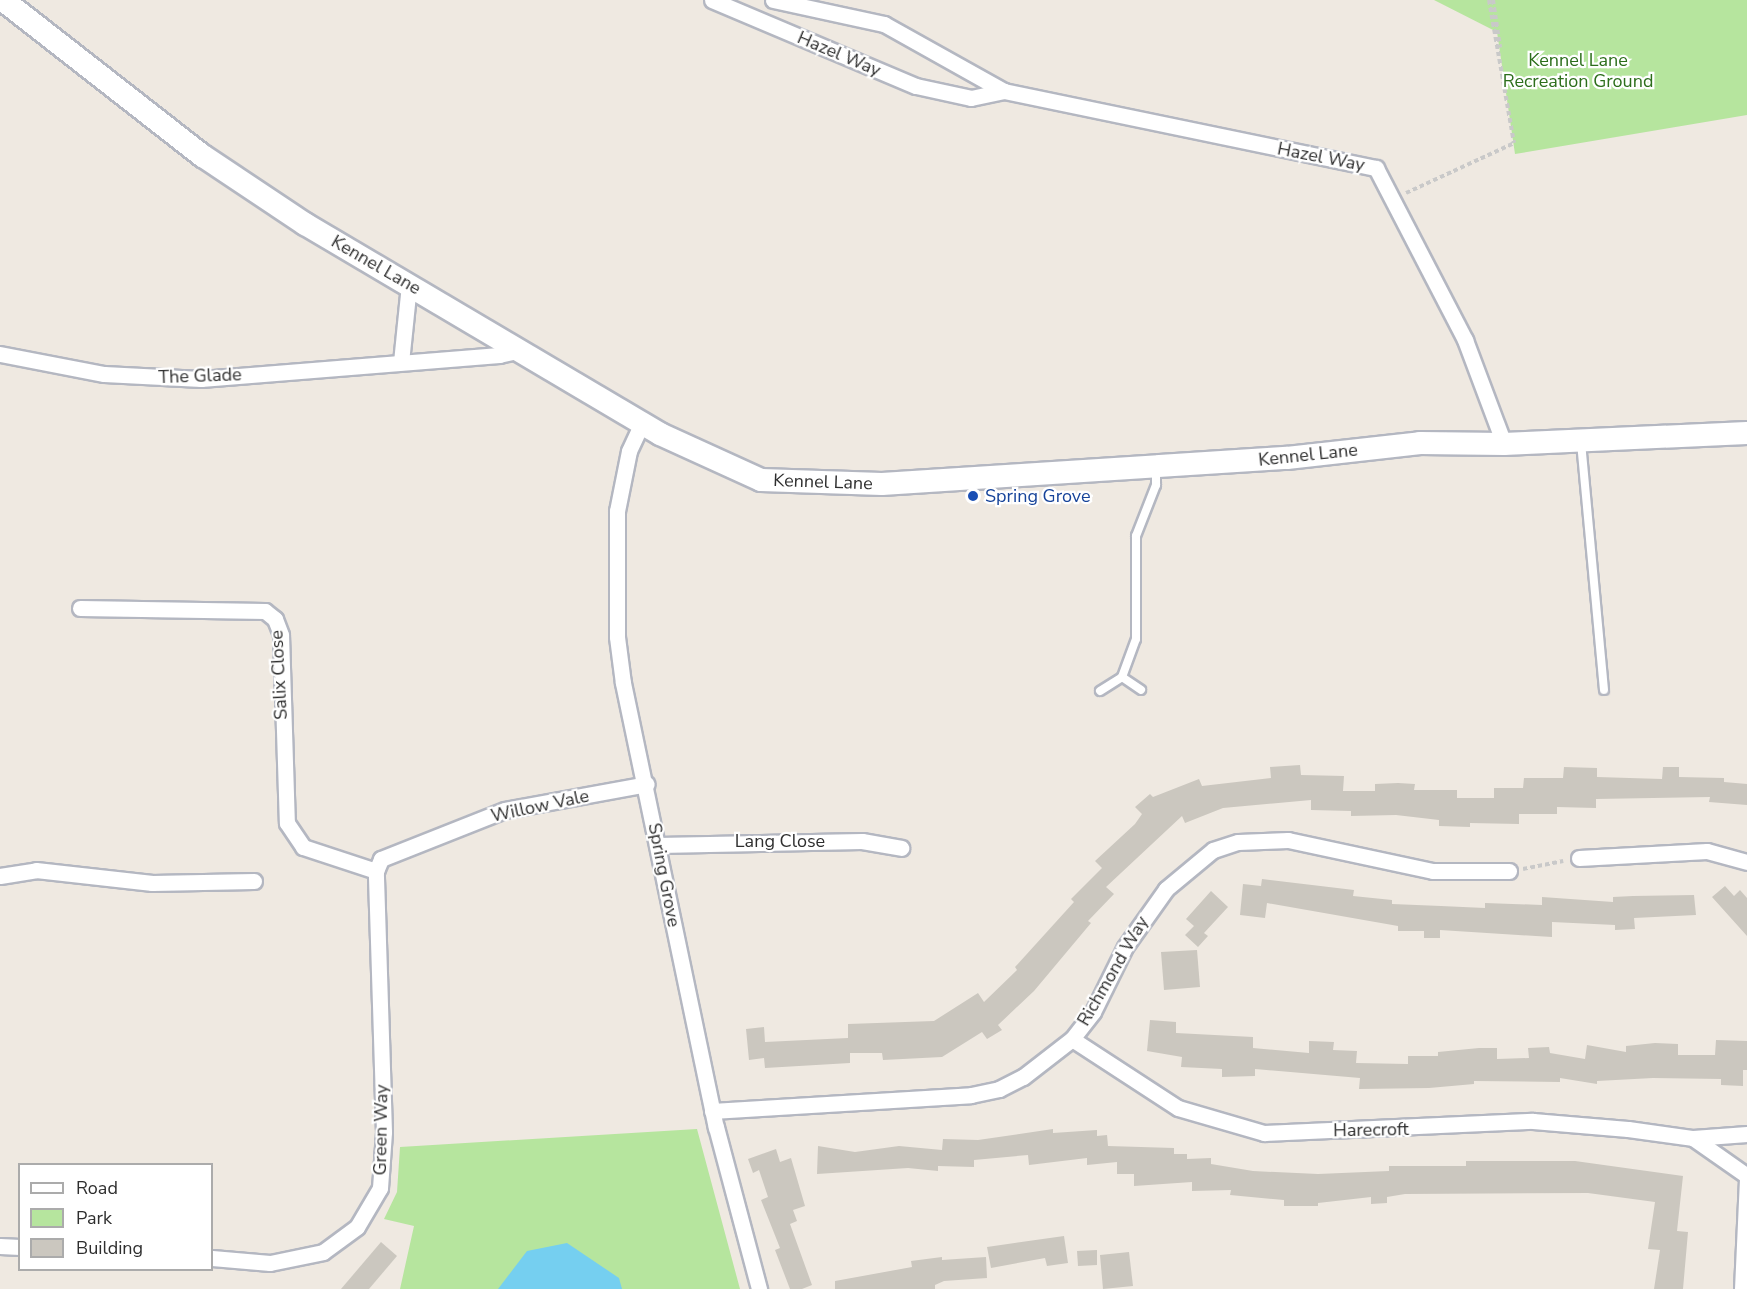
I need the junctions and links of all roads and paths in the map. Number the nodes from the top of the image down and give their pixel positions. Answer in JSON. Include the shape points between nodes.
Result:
{"nodes":[{"id":1,"x":3,"y":0,"type":"edge"},
{"id":2,"x":712,"y":0,"type":"edge"},
{"id":3,"x":773,"y":0,"type":"edge"},
{"id":4,"x":1491,"y":0,"type":"edge"},
{"id":5,"x":1004,"y":91,"type":"junction"},
{"id":6,"x":1392,"y":200,"type":"junction"},
{"id":7,"x":410,"y":285,"type":"junction"},
{"id":8,"x":521,"y":350,"type":"junction"},
{"id":9,"x":0,"y":354,"type":"edge"},
{"id":10,"x":401,"y":362,"type":"junction"},
{"id":11,"x":642,"y":423,"type":"junction"},
{"id":12,"x":1747,"y":433,"type":"edge"},
{"id":13,"x":1581,"y":441,"type":"junction"},
{"id":14,"x":1504,"y":444,"type":"junction"},
{"id":15,"x":1156,"y":466,"type":"junction"},
{"id":16,"x":80,"y":608,"type":"dead end"},
{"id":17,"x":1122,"y":677,"type":"junction"},
{"id":18,"x":1141,"y":690,"type":"dead end"},
{"id":19,"x":1604,"y":690,"type":"dead end"},
{"id":20,"x":1100,"y":691,"type":"dead end"},
{"id":21,"x":647,"y":784,"type":"junction"},
{"id":22,"x":658,"y":845,"type":"junction"},
{"id":23,"x":901,"y":848,"type":"dead end"},
{"id":24,"x":1579,"y":858,"type":"joint"},
{"id":25,"x":1747,"y":862,"type":"edge"},
{"id":26,"x":376,"y":871,"type":"junction"},
{"id":27,"x":1509,"y":871,"type":"joint"},
{"id":28,"x":0,"y":876,"type":"edge"},
{"id":29,"x":254,"y":881,"type":"dead end"},
{"id":30,"x":1072,"y":1039,"type":"junction"},
{"id":31,"x":712,"y":1111,"type":"junction"},
{"id":32,"x":1747,"y":1134,"type":"edge"},
{"id":33,"x":1693,"y":1138,"type":"junction"},
{"id":34,"x":1747,"y":1177,"type":"edge"},
{"id":35,"x":0,"y":1246,"type":"edge"},
{"id":36,"x":18,"y":1246,"type":"edge"},
{"id":37,"x":213,"y":1258,"type":"edge"},
{"id":38,"x":759,"y":1289,"type":"edge"},
{"id":39,"x":1742,"y":1289,"type":"edge"}],
"edges":[{"from":1,"to":7,"type":"street","name":"Kennel Lane","via":[[248,188]]},
{"from":2,"to":5,"type":"street","name":"Hazel Way","via":[[916,86],[971,98]]},
{"from":3,"to":5,"type":"street","name":"Hazel Way","via":[[884,24]]},
{"from":4,"to":6,"type":"path","via":[[1514,143]]},
{"from":5,"to":6,"type":"street","name":"Hazel Way","via":[[1376,168]]},
{"from":6,"to":14,"type":"street","name":"Hazel Way","via":[[1466,340]]},
{"from":7,"to":8,"type":"street","name":"Kennel Lane"},
{"from":7,"to":10,"type":"street"},
{"from":8,"to":10,"type":"street","name":"The Glade"},
{"from":8,"to":11,"type":"street","name":"Kennel Lane"},
{"from":9,"to":10,"type":"street","name":"The Glade","via":[[151,379],[201,379]]},
{"from":11,"to":15,"type":"street","name":"Kennel Lane","via":[[762,480],[882,484]]},
{"from":11,"to":21,"type":"street","name":"Spring Grove","via":[[629,451],[617,511],[615,555],[617,637],[623,683]]},
{"from":12,"to":13,"type":"street","name":"Kennel Lane"},
{"from":13,"to":14,"type":"street","name":"Kennel Lane"},
{"from":13,"to":19,"type":"lane"},
{"from":14,"to":15,"type":"street","name":"Kennel Lane","via":[[1420,443],[1287,458]]},
{"from":15,"to":17,"type":"lane","via":[[1156,485],[1136,536],[1136,639]]},
{"from":16,"to":26,"type":"street","name":"Salix Close","via":[[265,611],[275,619],[281,635],[287,823],[303,847]]},
{"from":17,"to":18,"type":"lane"},
{"from":17,"to":20,"type":"lane"},
{"from":21,"to":22,"type":"street","name":"Spring Grove"},
{"from":21,"to":26,"type":"street","name":"Willow Vale","via":[[505,810],[393,852],[381,860]]},
{"from":22,"to":23,"type":"street","name":"Lang Close","via":[[862,841]]},
{"from":22,"to":31,"type":"street","name":"Spring Grove"},
{"from":24,"to":25,"type":"street","via":[[1707,851]]},
{"from":24,"to":27,"type":"path"},
{"from":26,"to":37,"type":"street","name":"Green Way","via":[[384,1132],[380,1188],[357,1227],[323,1252],[279,1263]]},
{"from":27,"to":30,"type":"street","name":"Richmond Way","via":[[1433,871],[1288,840],[1238,842],[1213,850],[1166,889],[1143,918],[1093,1011]]},
{"from":28,"to":29,"type":"street","via":[[36,870],[152,883]]},
{"from":30,"to":31,"type":"street","name":"Richmond Way","via":[[1023,1077],[999,1089],[971,1095]]},
{"from":30,"to":33,"type":"street","name":"Harecroft","via":[[1178,1108],[1264,1133],[1533,1121]]},
{"from":31,"to":38,"type":"street","name":"Spring Grove"},
{"from":32,"to":33,"type":"street","name":"Harecroft"},
{"from":33,"to":34,"type":"street","name":"Harecroft"},
{"from":34,"to":39,"type":"street"},
{"from":35,"to":36,"type":"street"}]}
